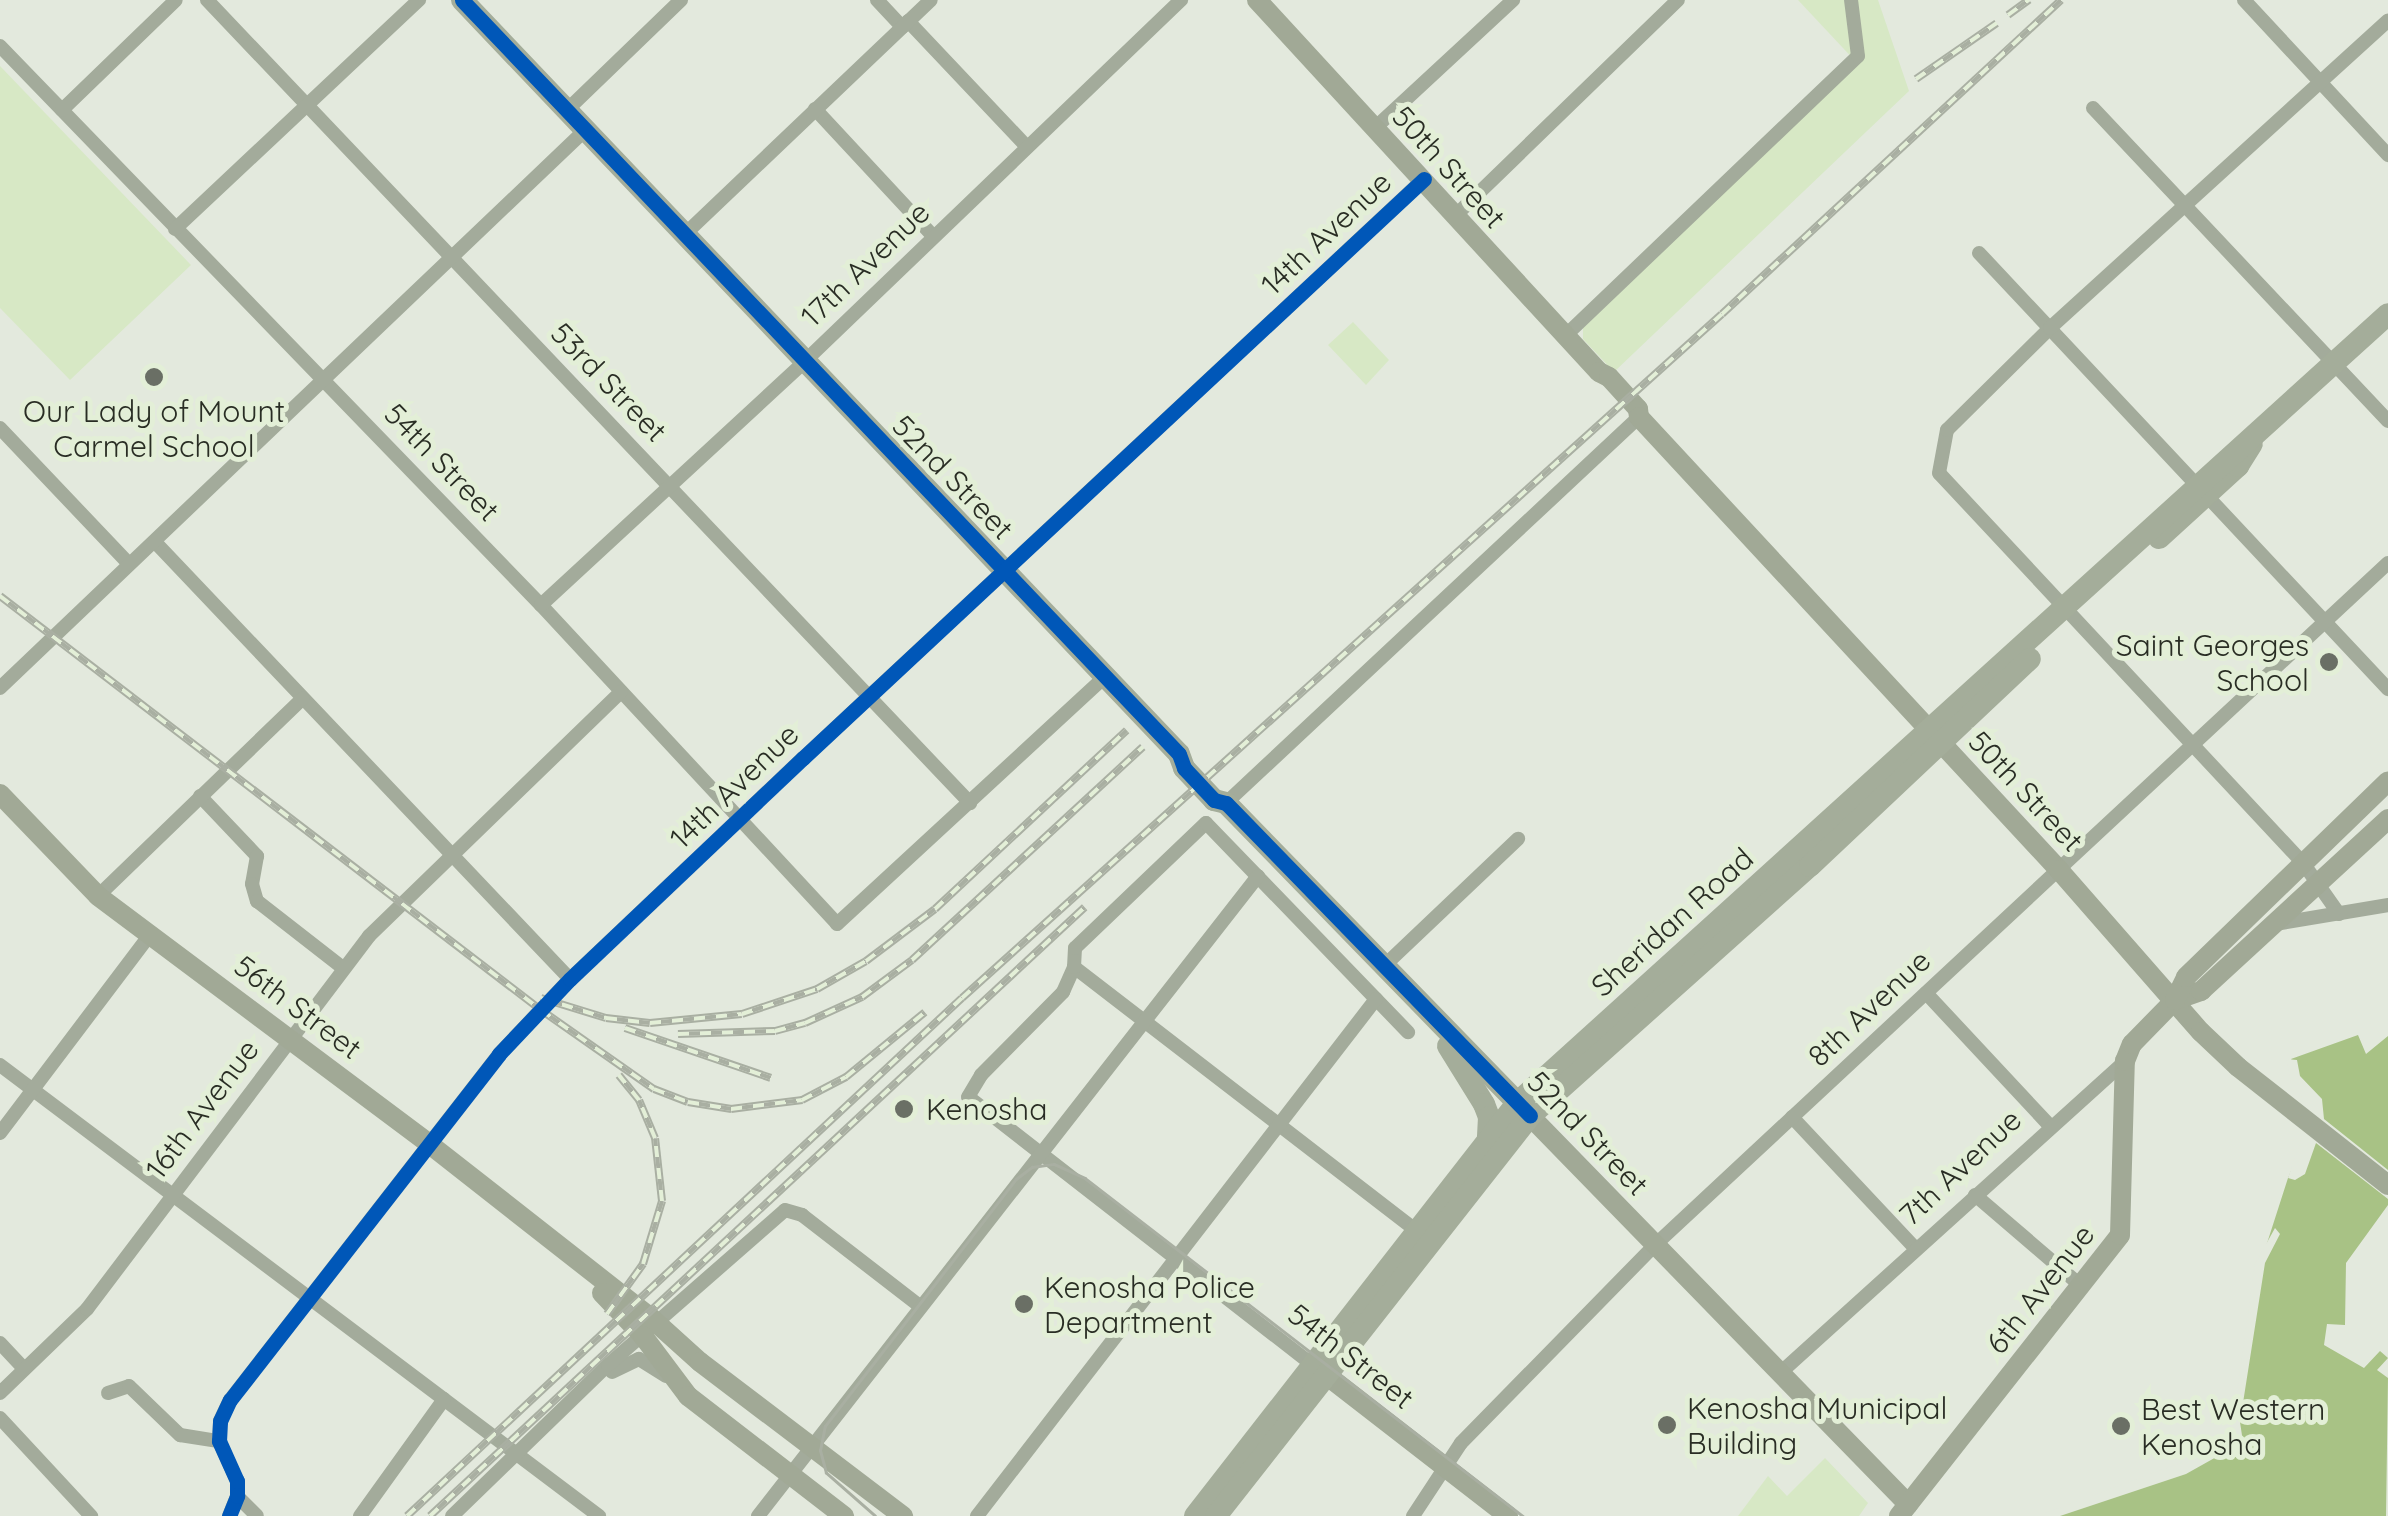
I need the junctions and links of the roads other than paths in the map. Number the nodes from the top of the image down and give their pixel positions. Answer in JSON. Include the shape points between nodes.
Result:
{"nodes":[{"id":1,"x":176,"y":0,"type":"edge"},
{"id":2,"x":206,"y":0,"type":"edge"},
{"id":3,"x":419,"y":0,"type":"edge"},
{"id":4,"x":462,"y":0,"type":"edge"},
{"id":5,"x":680,"y":0,"type":"edge"},
{"id":6,"x":876,"y":0,"type":"edge"},
{"id":7,"x":930,"y":0,"type":"edge"},
{"id":8,"x":1181,"y":0,"type":"edge"},
{"id":9,"x":1257,"y":0,"type":"edge"},
{"id":10,"x":1513,"y":0,"type":"edge"},
{"id":11,"x":1678,"y":0,"type":"edge"},
{"id":12,"x":1850,"y":0,"type":"edge"},
{"id":13,"x":2244,"y":0,"type":"edge"},
{"id":14,"x":2388,"y":20,"type":"edge"},
{"id":15,"x":905,"y":24,"type":"junction"},
{"id":16,"x":0,"y":46,"type":"edge"},
{"id":17,"x":2320,"y":82,"type":"junction"},
{"id":18,"x":306,"y":106,"type":"junction"},
{"id":19,"x":2093,"y":108,"type":"dead end"},
{"id":20,"x":815,"y":109,"type":"junction"},
{"id":21,"x":62,"y":110,"type":"junction"},
{"id":22,"x":566,"y":111,"type":"junction"},
{"id":23,"x":1376,"y":127,"type":"junction"},
{"id":24,"x":584,"y":131,"type":"junction"},
{"id":25,"x":1027,"y":147,"type":"junction"},
{"id":26,"x":2388,"y":156,"type":"edge"},
{"id":27,"x":1424,"y":180,"type":"junction"},
{"id":28,"x":2184,"y":206,"type":"junction"},
{"id":29,"x":1456,"y":215,"type":"junction"},
{"id":30,"x":175,"y":230,"type":"junction"},
{"id":31,"x":684,"y":236,"type":"junction"},
{"id":32,"x":932,"y":236,"type":"junction"},
{"id":33,"x":1979,"y":253,"type":"dead end"},
{"id":34,"x":452,"y":258,"type":"junction"},
{"id":35,"x":2388,"y":314,"type":"edge"},
{"id":36,"x":2050,"y":328,"type":"junction"},
{"id":37,"x":1565,"y":336,"type":"junction"},
{"id":38,"x":804,"y":362,"type":"junction"},
{"id":39,"x":2334,"y":364,"type":"junction"},
{"id":40,"x":322,"y":382,"type":"junction"},
{"id":41,"x":1639,"y":417,"type":"junction"},
{"id":42,"x":2388,"y":421,"type":"edge"},
{"id":43,"x":0,"y":428,"type":"edge"},
{"id":44,"x":670,"y":486,"type":"junction"},
{"id":45,"x":2202,"y":489,"type":"junction"},
{"id":46,"x":154,"y":542,"type":"junction"},
{"id":47,"x":2388,"y":563,"type":"edge"},
{"id":48,"x":129,"y":564,"type":"junction"},
{"id":49,"x":1004,"y":570,"type":"junction"},
{"id":50,"x":541,"y":606,"type":"junction"},
{"id":51,"x":2067,"y":612,"type":"junction"},
{"id":52,"x":2325,"y":621,"type":"junction"},
{"id":53,"x":1105,"y":677,"type":"junction"},
{"id":54,"x":0,"y":688,"type":"edge"},
{"id":55,"x":2388,"y":689,"type":"edge"},
{"id":56,"x":621,"y":692,"type":"junction"},
{"id":57,"x":870,"y":695,"type":"junction"},
{"id":58,"x":302,"y":699,"type":"junction"},
{"id":59,"x":1936,"y":737,"type":"junction"},
{"id":60,"x":2192,"y":746,"type":"junction"},
{"id":61,"x":2388,"y":781,"type":"edge"},
{"id":62,"x":0,"y":794,"type":"edge"},
{"id":63,"x":200,"y":796,"type":"junction"},
{"id":64,"x":970,"y":802,"type":"junction"},
{"id":65,"x":1226,"y":803,"type":"junction"},
{"id":66,"x":739,"y":818,"type":"junction"},
{"id":67,"x":2388,"y":819,"type":"edge"},
{"id":68,"x":1518,"y":839,"type":"dead end"},
{"id":69,"x":452,"y":856,"type":"junction"},
{"id":70,"x":2303,"y":863,"type":"junction"},
{"id":71,"x":2059,"y":870,"type":"junction"},
{"id":72,"x":1258,"y":876,"type":"junction"},
{"id":73,"x":2320,"y":882,"type":"junction"},
{"id":74,"x":98,"y":896,"type":"junction"},
{"id":75,"x":2388,"y":906,"type":"edge"},
{"id":76,"x":2339,"y":914,"type":"junction"},
{"id":77,"x":2274,"y":924,"type":"junction"},
{"id":78,"x":151,"y":933,"type":"junction"},
{"id":79,"x":1384,"y":966,"type":"junction"},
{"id":80,"x":1074,"y":967,"type":"junction"},
{"id":81,"x":342,"y":968,"type":"junction"},
{"id":82,"x":570,"y":980,"type":"junction"},
{"id":83,"x":1926,"y":993,"type":"junction"},
{"id":84,"x":1376,"y":999,"type":"junction"},
{"id":85,"x":2175,"y":1000,"type":"junction"},
{"id":86,"x":1425,"y":1009,"type":"junction"},
{"id":87,"x":1144,"y":1020,"type":"junction"},
{"id":88,"x":1408,"y":1032,"type":"dead end"},
{"id":89,"x":290,"y":1038,"type":"junction"},
{"id":90,"x":2124,"y":1062,"type":"junction"},
{"id":91,"x":0,"y":1064,"type":"edge"},
{"id":92,"x":32,"y":1089,"type":"junction"},
{"id":93,"x":1524,"y":1110,"type":"junction"},
{"id":94,"x":1792,"y":1117,"type":"junction"},
{"id":95,"x":2050,"y":1125,"type":"junction"},
{"id":96,"x":1278,"y":1127,"type":"junction"},
{"id":97,"x":0,"y":1133,"type":"edge"},
{"id":98,"x":1488,"y":1137,"type":"junction"},
{"id":99,"x":428,"y":1143,"type":"junction"},
{"id":100,"x":1042,"y":1154,"type":"junction"},
{"id":101,"x":2388,"y":1185,"type":"edge"},
{"id":102,"x":1975,"y":1195,"type":"junction"},
{"id":103,"x":171,"y":1196,"type":"junction"},
{"id":104,"x":1415,"y":1230,"type":"junction"},
{"id":105,"x":1655,"y":1246,"type":"junction"},
{"id":106,"x":1916,"y":1249,"type":"junction"},
{"id":107,"x":1177,"y":1259,"type":"junction"},
{"id":108,"x":2082,"y":1286,"type":"junction"},
{"id":109,"x":308,"y":1296,"type":"junction"},
{"id":110,"x":921,"y":1307,"type":"junction"},
{"id":111,"x":650,"y":1330,"type":"junction"},
{"id":112,"x":0,"y":1343,"type":"edge"},
{"id":113,"x":24,"y":1369,"type":"junction"},
{"id":114,"x":1320,"y":1370,"type":"junction"},
{"id":115,"x":1779,"y":1374,"type":"junction"},
{"id":116,"x":594,"y":1383,"type":"junction"},
{"id":117,"x":678,"y":1385,"type":"junction"},
{"id":118,"x":0,"y":1393,"type":"edge"},
{"id":119,"x":108,"y":1394,"type":"dead end"},
{"id":120,"x":444,"y":1399,"type":"junction"},
{"id":121,"x":0,"y":1418,"type":"edge"},
{"id":122,"x":219,"y":1441,"type":"junction"},
{"id":123,"x":812,"y":1446,"type":"junction"},
{"id":124,"x":518,"y":1455,"type":"junction"},
{"id":125,"x":1446,"y":1467,"type":"junction"},
{"id":126,"x":790,"y":1475,"type":"junction"},
{"id":127,"x":238,"y":1496,"type":"junction"},
{"id":128,"x":1904,"y":1510,"type":"edge"},
{"id":129,"x":91,"y":1516,"type":"edge"},
{"id":130,"x":228,"y":1516,"type":"edge"},
{"id":131,"x":257,"y":1516,"type":"edge"},
{"id":132,"x":360,"y":1516,"type":"edge"},
{"id":133,"x":452,"y":1516,"type":"edge"},
{"id":134,"x":599,"y":1516,"type":"edge"},
{"id":135,"x":758,"y":1516,"type":"edge"},
{"id":136,"x":844,"y":1516,"type":"edge"},
{"id":137,"x":903,"y":1516,"type":"edge"},
{"id":138,"x":977,"y":1516,"type":"edge"},
{"id":139,"x":1195,"y":1516,"type":"edge"},
{"id":140,"x":1216,"y":1516,"type":"edge"},
{"id":141,"x":1413,"y":1516,"type":"edge"},
{"id":142,"x":1508,"y":1516,"type":"edge"}],
"edges":[{"from":1,"to":21,"type":"street"},
{"from":2,"to":18,"type":"street","name":"53rd Street"},
{"from":3,"to":18,"type":"street"},
{"from":4,"to":22,"type":"main road","name":"52nd Street"},
{"from":5,"to":22,"type":"street"},
{"from":6,"to":15,"type":"street"},
{"from":7,"to":15,"type":"street"},
{"from":8,"to":25,"type":"street","name":"17th Avenue"},
{"from":9,"to":23,"type":"street","name":"50th Street"},
{"from":10,"to":23,"type":"street"},
{"from":11,"to":29,"type":"street"},
{"from":12,"to":37,"type":"street","via":[[1858,56]]},
{"from":13,"to":17,"type":"street"},
{"from":14,"to":17,"type":"street"},
{"from":15,"to":20,"type":"street"},
{"from":15,"to":25,"type":"street"},
{"from":16,"to":21,"type":"street","name":"54th Street"},
{"from":17,"to":26,"type":"street"},
{"from":17,"to":28,"type":"street"},
{"from":18,"to":30,"type":"street"},
{"from":18,"to":34,"type":"street","name":"53rd Street"},
{"from":19,"to":28,"type":"street"},
{"from":20,"to":31,"type":"street"},
{"from":20,"to":32,"type":"street"},
{"from":21,"to":30,"type":"street","name":"54th Street"},
{"from":22,"to":24,"type":"main road","name":"52nd Street"},
{"from":23,"to":27,"type":"street","name":"50th Street"},
{"from":24,"to":31,"type":"main road","name":"52nd Street"},
{"from":24,"to":34,"type":"street"},
{"from":25,"to":32,"type":"street","name":"17th Avenue"},
{"from":27,"to":29,"type":"street","name":"50th Street"},
{"from":27,"to":49,"type":"street","name":"14th Avenue"},
{"from":28,"to":36,"type":"street"},
{"from":28,"to":39,"type":"street"},
{"from":29,"to":37,"type":"street","name":"50th Street"},
{"from":30,"to":40,"type":"street","name":"54th Street"},
{"from":31,"to":38,"type":"main road","name":"52nd Street"},
{"from":32,"to":38,"type":"street","name":"17th Avenue"},
{"from":33,"to":36,"type":"street"},
{"from":34,"to":40,"type":"street"},
{"from":34,"to":44,"type":"street","name":"53rd Street"},
{"from":35,"to":39,"type":"main road","name":"Sheridan Road"},
{"from":36,"to":45,"type":"street"},
{"from":36,"to":51,"type":"street","via":[[1948,430],[1939,473]]},
{"from":37,"to":41,"type":"street","name":"50th Street","via":[[1630,416]]},
{"from":38,"to":44,"type":"street","name":"17th Avenue"},
{"from":38,"to":49,"type":"main road","name":"52nd Street"},
{"from":39,"to":42,"type":"street"},
{"from":39,"to":45,"type":"main road","name":"Sheridan Road","via":[[2256,437],[2238,466]]},
{"from":40,"to":46,"type":"street"},
{"from":40,"to":50,"type":"street","name":"54th Street"},
{"from":41,"to":59,"type":"street","name":"50th Street"},
{"from":41,"to":65,"type":"street"},
{"from":43,"to":48,"type":"street"},
{"from":44,"to":50,"type":"street","name":"17th Avenue"},
{"from":44,"to":57,"type":"street","name":"53rd Street"},
{"from":45,"to":51,"type":"main road","name":"Sheridan Road"},
{"from":45,"to":52,"type":"street"},
{"from":46,"to":48,"type":"street"},
{"from":46,"to":58,"type":"street"},
{"from":47,"to":52,"type":"street","name":"8th Avenue"},
{"from":48,"to":54,"type":"street"},
{"from":49,"to":53,"type":"main road","name":"52nd Street"},
{"from":49,"to":57,"type":"street","name":"14th Avenue"},
{"from":50,"to":56,"type":"street","name":"54th Street"},
{"from":51,"to":59,"type":"main road","name":"Sheridan Road"},
{"from":51,"to":60,"type":"street"},
{"from":52,"to":55,"type":"street"},
{"from":52,"to":60,"type":"street","name":"8th Avenue"},
{"from":53,"to":64,"type":"street"},
{"from":53,"to":65,"type":"main road","name":"52nd Street","via":[[1179,754],[1194,758],[1224,790]]},
{"from":56,"to":66,"type":"street","name":"54th Street"},
{"from":56,"to":69,"type":"street","name":"16th Avenue"},
{"from":57,"to":64,"type":"street","name":"53rd Street"},
{"from":57,"to":66,"type":"street","name":"14th Avenue"},
{"from":58,"to":63,"type":"street"},
{"from":58,"to":69,"type":"street"},
{"from":59,"to":71,"type":"street","name":"50th Street"},
{"from":59,"to":93,"type":"main road","name":"Sheridan Road"},
{"from":60,"to":70,"type":"street"},
{"from":60,"to":71,"type":"street","name":"8th Avenue"},
{"from":61,"to":70,"type":"street","name":"7th Avenue"},
{"from":62,"to":74,"type":"street","name":"56th Street"},
{"from":63,"to":74,"type":"street"},
{"from":63,"to":81,"type":"street","via":[[257,856],[257,901]]},
{"from":64,"to":66,"type":"street","name":"54th Street","via":[[837,924]]},
{"from":65,"to":79,"type":"main road","name":"52nd Street"},
{"from":66,"to":82,"type":"street","name":"14th Avenue"},
{"from":67,"to":73,"type":"street","name":"7th Avenue"},
{"from":68,"to":79,"type":"street"},
{"from":69,"to":81,"type":"street","name":"16th Avenue"},
{"from":69,"to":82,"type":"street"},
{"from":70,"to":73,"type":"street"},
{"from":70,"to":85,"type":"street","name":"7th Avenue","via":[[2186,977]]},
{"from":71,"to":83,"type":"street","name":"8th Avenue"},
{"from":71,"to":85,"type":"street","name":"50th Street"},
{"from":72,"to":80,"type":"street","via":[[1206,823],[1075,948]]},
{"from":72,"to":84,"type":"street"},
{"from":72,"to":87,"type":"street"},
{"from":73,"to":76,"type":"street"},
{"from":73,"to":77,"type":"street","name":"7th Avenue"},
{"from":74,"to":78,"type":"street","name":"56th Street"},
{"from":75,"to":76,"type":"street"},
{"from":76,"to":77,"type":"street"},
{"from":77,"to":85,"type":"street","name":"7th Avenue","via":[[2201,991]]},
{"from":78,"to":89,"type":"street","name":"56th Street"},
{"from":78,"to":92,"type":"street"},
{"from":79,"to":86,"type":"main road","name":"52nd Street"},
{"from":80,"to":87,"type":"street"},
{"from":80,"to":100,"type":"street","name":"54th Street","via":[[1063,992],[981,1075],[968,1097]]},
{"from":81,"to":89,"type":"street","name":"16th Avenue"},
{"from":82,"to":99,"type":"street","name":"14th Avenue","via":[[498,1054]]},
{"from":83,"to":94,"type":"street","name":"8th Avenue"},
{"from":83,"to":95,"type":"street"},
{"from":84,"to":88,"type":"street"},
{"from":84,"to":96,"type":"street"},
{"from":85,"to":90,"type":"street","name":"7th Avenue","via":[[2132,1044]]},
{"from":85,"to":101,"type":"street","name":"50th Street","via":[[2271,1093]]},
{"from":86,"to":93,"type":"main road","name":"52nd Street"},
{"from":86,"to":98,"type":"main road","via":[[1484,1104]]},
{"from":87,"to":96,"type":"street"},
{"from":87,"to":100,"type":"street"},
{"from":89,"to":99,"type":"street","name":"56th Street"},
{"from":89,"to":103,"type":"street","name":"16th Avenue"},
{"from":90,"to":95,"type":"street","name":"7th Avenue"},
{"from":90,"to":108,"type":"street","name":"6th Avenue","via":[[2120,1235]]},
{"from":91,"to":92,"type":"street"},
{"from":92,"to":97,"type":"street"},
{"from":92,"to":103,"type":"street"},
{"from":93,"to":98,"type":"main road","name":"Sheridan Road"},
{"from":93,"to":105,"type":"street","name":"52nd Street"},
{"from":93,"to":114,"type":"main road","name":"Sheridan Road"},
{"from":94,"to":105,"type":"street","name":"8th Avenue"},
{"from":94,"to":106,"type":"street"},
{"from":95,"to":102,"type":"street","name":"7th Avenue"},
{"from":96,"to":104,"type":"street"},
{"from":96,"to":107,"type":"street"},
{"from":98,"to":104,"type":"main road","name":"Sheridan Road"},
{"from":99,"to":109,"type":"street","name":"14th Avenue"},
{"from":99,"to":111,"type":"street","name":"56th Street"},
{"from":100,"to":107,"type":"street","name":"54th Street"},
{"from":100,"to":110,"type":"street"},
{"from":102,"to":106,"type":"street","name":"7th Avenue"},
{"from":102,"to":108,"type":"street"},
{"from":103,"to":109,"type":"street"},
{"from":103,"to":113,"type":"street","name":"16th Avenue","via":[[87,1308]]},
{"from":104,"to":114,"type":"main road","name":"Sheridan Road"},
{"from":105,"to":115,"type":"street","name":"52nd Street"},
{"from":105,"to":125,"type":"street","name":"8th Avenue","via":[[1460,1444]]},
{"from":106,"to":115,"type":"street","name":"7th Avenue"},
{"from":107,"to":114,"type":"street","name":"54th Street"},
{"from":107,"to":138,"type":"street"},
{"from":108,"to":128,"type":"street","name":"6th Avenue"},
{"from":109,"to":120,"type":"street"},
{"from":109,"to":122,"type":"street","name":"14th Avenue","via":[[230,1400]]},
{"from":110,"to":111,"type":"street","via":[[789,1209]]},
{"from":110,"to":123,"type":"street"},
{"from":111,"to":116,"type":"street"},
{"from":111,"to":117,"type":"street","name":"56th Street"},
{"from":111,"to":123,"type":"street","name":"56th Street"},
{"from":112,"to":113,"type":"street"},
{"from":113,"to":118,"type":"street","name":"16th Avenue"},
{"from":114,"to":125,"type":"street","name":"54th Street"},
{"from":114,"to":139,"type":"main road","name":"Sheridan Road"},
{"from":114,"to":140,"type":"main road","name":"Sheridan Road"},
{"from":115,"to":128,"type":"street","name":"52nd Street"},
{"from":116,"to":117,"type":"street","via":[[636,1359]]},
{"from":116,"to":124,"type":"street"},
{"from":117,"to":126,"type":"street","name":"56th Street"},
{"from":119,"to":122,"type":"street","via":[[130,1386],[180,1435]]},
{"from":120,"to":124,"type":"street"},
{"from":120,"to":132,"type":"street"},
{"from":121,"to":129,"type":"street"},
{"from":122,"to":127,"type":"street"},
{"from":123,"to":126,"type":"street"},
{"from":123,"to":137,"type":"street","name":"56th Street"},
{"from":124,"to":133,"type":"street"},
{"from":124,"to":134,"type":"street"},
{"from":125,"to":141,"type":"street","name":"8th Avenue"},
{"from":125,"to":142,"type":"street","name":"54th Street"},
{"from":126,"to":135,"type":"street"},
{"from":126,"to":136,"type":"street","name":"56th Street"},
{"from":127,"to":130,"type":"street"},
{"from":127,"to":131,"type":"street"}]}
